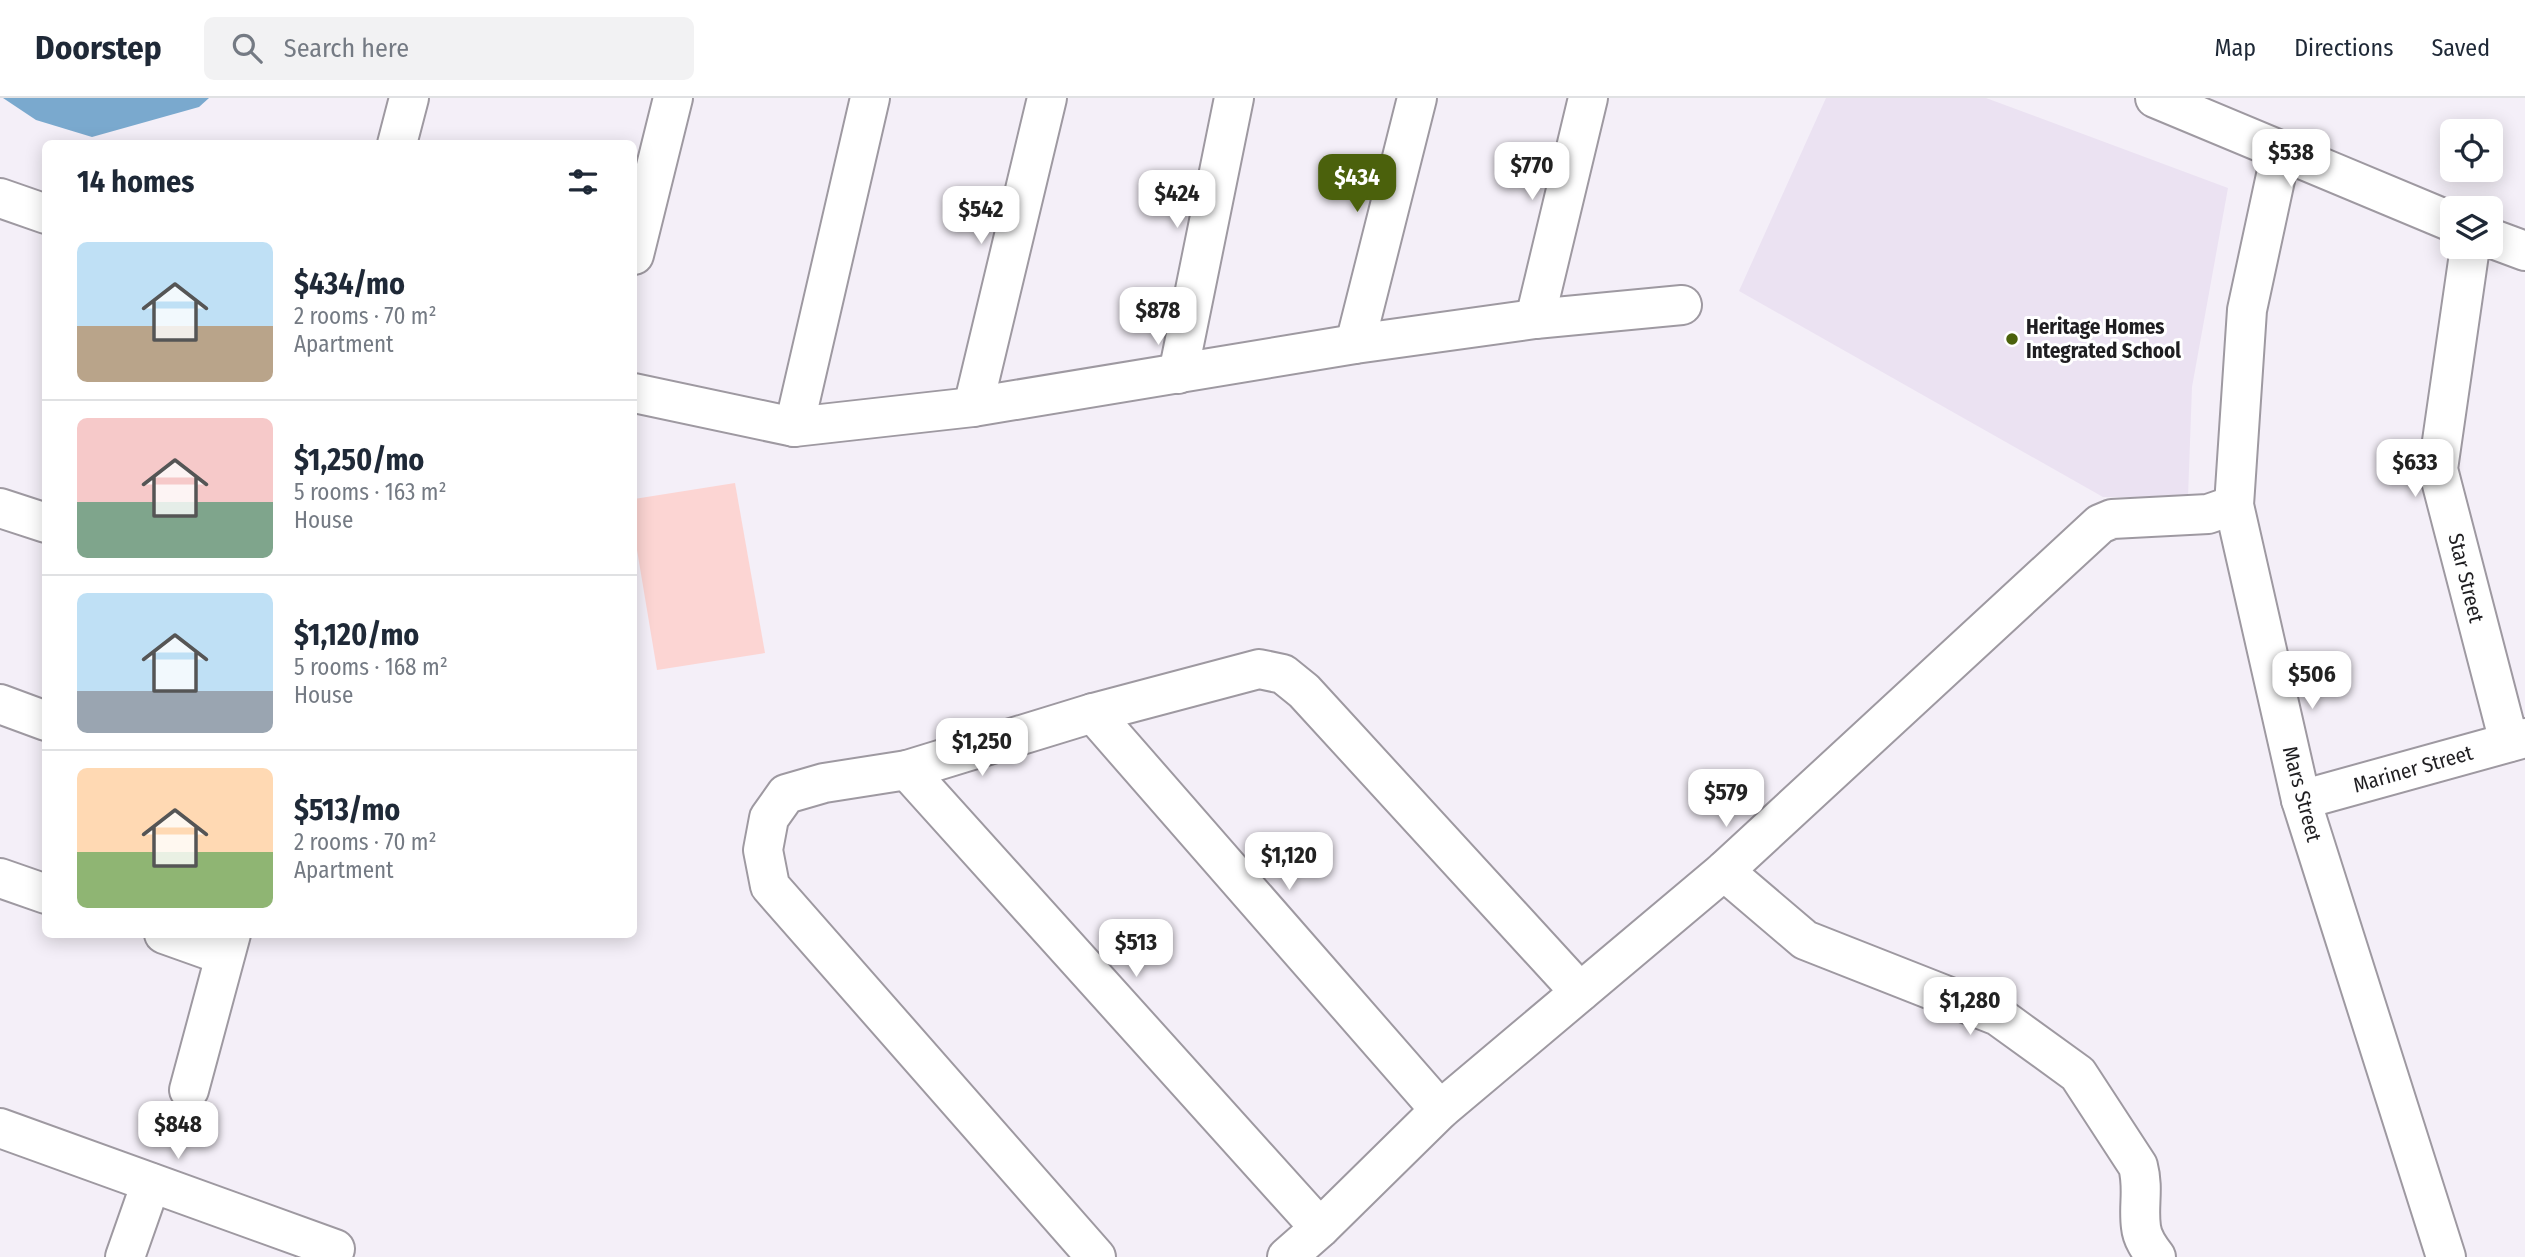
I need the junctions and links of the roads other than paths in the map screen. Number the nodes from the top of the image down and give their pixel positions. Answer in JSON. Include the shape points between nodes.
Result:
{"nodes":[{"id":1,"x":409,"y":98,"type":"edge"},
{"id":2,"x":673,"y":98,"type":"edge"},
{"id":3,"x":870,"y":98,"type":"edge"},
{"id":4,"x":1047,"y":98,"type":"edge"},
{"id":5,"x":1234,"y":98,"type":"edge"},
{"id":6,"x":1417,"y":98,"type":"edge"},
{"id":7,"x":1588,"y":98,"type":"edge"},
{"id":8,"x":2155,"y":98,"type":"edge"},
{"id":9,"x":398,"y":140,"type":"edge"},
{"id":10,"x":2281,"y":152,"type":"junction"},
{"id":11,"x":0,"y":198,"type":"edge"},
{"id":12,"x":42,"y":213,"type":"edge"},
{"id":13,"x":2440,"y":217,"type":"edge"},
{"id":14,"x":2503,"y":242,"type":"edge"},
{"id":15,"x":637,"y":243,"type":"edge"},
{"id":16,"x":2525,"y":251,"type":"edge"},
{"id":17,"x":2468,"y":259,"type":"edge"},
{"id":18,"x":1682,"y":305,"type":"dead end"},
{"id":19,"x":1535,"y":320,"type":"junction"},
{"id":20,"x":1355,"y":344,"type":"junction"},
{"id":21,"x":1178,"y":373,"type":"junction"},
{"id":22,"x":637,"y":394,"type":"edge"},
{"id":23,"x":973,"y":407,"type":"junction"},
{"id":24,"x":794,"y":427,"type":"junction"},
{"id":25,"x":2234,"y":505,"type":"junction"},
{"id":26,"x":0,"y":508,"type":"edge"},
{"id":27,"x":42,"y":522,"type":"edge"},
{"id":28,"x":0,"y":704,"type":"edge"},
{"id":29,"x":1093,"y":713,"type":"junction"},
{"id":30,"x":42,"y":720,"type":"edge"},
{"id":31,"x":2517,"y":740,"type":"edge"},
{"id":32,"x":907,"y":770,"type":"junction"},
{"id":33,"x":2301,"y":800,"type":"junction"},
{"id":34,"x":1724,"y":871,"type":"junction"},
{"id":35,"x":0,"y":878,"type":"edge"},
{"id":36,"x":42,"y":893,"type":"edge"},
{"id":37,"x":187,"y":938,"type":"edge"},
{"id":38,"x":227,"y":945,"type":"edge"},
{"id":39,"x":1580,"y":992,"type":"junction"},
{"id":40,"x":190,"y":1090,"type":"dead end"},
{"id":41,"x":1440,"y":1110,"type":"junction"},
{"id":42,"x":0,"y":1128,"type":"edge"},
{"id":43,"x":151,"y":1183,"type":"junction"},
{"id":44,"x":1320,"y":1228,"type":"junction"},
{"id":45,"x":335,"y":1249,"type":"dead end"},
{"id":46,"x":125,"y":1257,"type":"edge"},
{"id":47,"x":1096,"y":1257,"type":"edge"},
{"id":48,"x":1287,"y":1257,"type":"edge"},
{"id":49,"x":2156,"y":1257,"type":"edge"},
{"id":50,"x":2446,"y":1257,"type":"edge"}],
"edges":[{"from":1,"to":9,"type":"street"},
{"from":2,"to":15,"type":"street"},
{"from":3,"to":24,"type":"street"},
{"from":4,"to":23,"type":"street"},
{"from":5,"to":21,"type":"street"},
{"from":6,"to":20,"type":"street"},
{"from":7,"to":19,"type":"street"},
{"from":8,"to":10,"type":"street"},
{"from":10,"to":13,"type":"street"},
{"from":10,"to":25,"type":"street","name":"Mars Street","via":[[2247,310]]},
{"from":11,"to":12,"type":"street"},
{"from":14,"to":16,"type":"street"},
{"from":17,"to":31,"type":"street","name":"Star Street","via":[[2438,469]]},
{"from":18,"to":19,"type":"street"},
{"from":19,"to":20,"type":"street"},
{"from":20,"to":21,"type":"street"},
{"from":21,"to":23,"type":"street"},
{"from":22,"to":24,"type":"street"},
{"from":23,"to":24,"type":"street"},
{"from":25,"to":33,"type":"street","name":"Mars Street"},
{"from":25,"to":34,"type":"street","via":[[2208,514],[2112,519],[2100,524]]},
{"from":26,"to":27,"type":"street"},
{"from":28,"to":30,"type":"street"},
{"from":29,"to":32,"type":"street"},
{"from":29,"to":39,"type":"street","via":[[1259,669],[1283,674],[1304,691]]},
{"from":29,"to":41,"type":"street"},
{"from":31,"to":33,"type":"street","name":"Mariner Street"},
{"from":32,"to":44,"type":"street"},
{"from":32,"to":47,"type":"street","via":[[786,794],[769,818],[763,850],[770,886]]},
{"from":33,"to":50,"type":"street","name":"Mars Street"},
{"from":34,"to":39,"type":"street"},
{"from":34,"to":49,"type":"street","via":[[1805,940],[1998,1016],[2078,1074],[2138,1166],[2143,1184],[2141,1227]]},
{"from":35,"to":36,"type":"street"},
{"from":37,"to":38,"type":"street"},
{"from":38,"to":40,"type":"street"},
{"from":39,"to":41,"type":"street"},
{"from":41,"to":44,"type":"street"},
{"from":42,"to":43,"type":"street"},
{"from":43,"to":45,"type":"street"},
{"from":43,"to":46,"type":"street"},
{"from":44,"to":48,"type":"street"}]}
